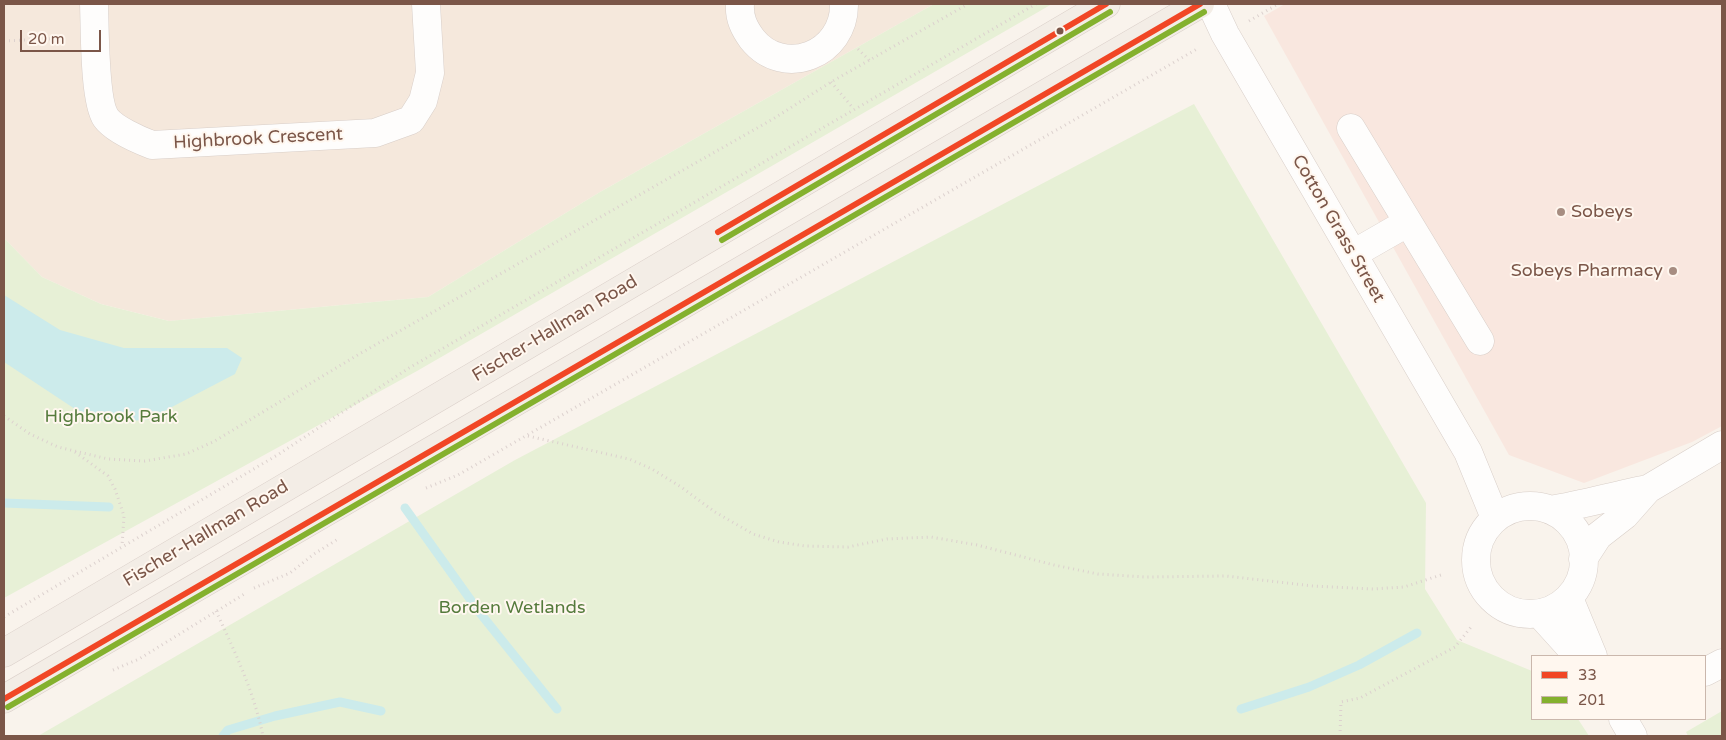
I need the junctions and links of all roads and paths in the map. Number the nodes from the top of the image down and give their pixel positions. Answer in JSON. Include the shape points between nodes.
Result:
{"nodes":[{"id":1,"x":94,"y":4,"type":"edge"},
{"id":2,"x":426,"y":4,"type":"edge"},
{"id":3,"x":740,"y":4,"type":"edge"},
{"id":4,"x":844,"y":4,"type":"edge"},
{"id":5,"x":968,"y":4,"type":"edge"},
{"id":6,"x":1036,"y":4,"type":"edge"},
{"id":7,"x":1106,"y":4,"type":"edge"},
{"id":8,"x":1200,"y":4,"type":"edge"},
{"id":9,"x":1211,"y":4,"type":"edge"},
{"id":10,"x":1278,"y":4,"type":"edge"},
{"id":11,"x":1249,"y":21,"type":"dead end"},
{"id":12,"x":68,"y":38,"type":"dead end"},
{"id":13,"x":4,"y":41,"type":"edge"},
{"id":14,"x":1197,"y":48,"type":"dead end"},
{"id":15,"x":831,"y":82,"type":"junction"},
{"id":16,"x":854,"y":109,"type":"junction"},
{"id":17,"x":1351,"y":128,"type":"dead end"},
{"id":18,"x":1407,"y":223,"type":"junction"},
{"id":19,"x":1353,"y":254,"type":"junction"},
{"id":20,"x":1480,"y":341,"type":"dead end"},
{"id":21,"x":4,"y":416,"type":"edge"},
{"id":22,"x":526,"y":436,"type":"junction"},
{"id":23,"x":1722,"y":445,"type":"edge"},
{"id":24,"x":73,"y":450,"type":"junction"},
{"id":25,"x":1648,"y":489,"type":"junction"},
{"id":26,"x":419,"y":491,"type":"dead end"},
{"id":27,"x":1550,"y":510,"type":"junction"},
{"id":28,"x":1506,"y":512,"type":"junction"},
{"id":29,"x":338,"y":539,"type":"dead end"},
{"id":30,"x":122,"y":547,"type":"junction"},
{"id":31,"x":1583,"y":559,"type":"junction"},
{"id":32,"x":1441,"y":575,"type":"dead end"},
{"id":33,"x":1569,"y":598,"type":"junction"},
{"id":34,"x":216,"y":611,"type":"junction"},
{"id":35,"x":1540,"y":614,"type":"junction"},
{"id":36,"x":4,"y":618,"type":"edge"},
{"id":37,"x":1471,"y":627,"type":"dead end"},
{"id":38,"x":4,"y":653,"type":"edge"},
{"id":39,"x":1577,"y":655,"type":"edge"},
{"id":40,"x":1593,"y":655,"type":"edge"},
{"id":41,"x":1722,"y":663,"type":"edge"},
{"id":42,"x":1706,"y":671,"type":"edge"},
{"id":43,"x":108,"y":672,"type":"dead end"},
{"id":44,"x":4,"y":699,"type":"edge"},
{"id":45,"x":1624,"y":720,"type":"edge"},
{"id":46,"x":263,"y":736,"type":"edge"},
{"id":47,"x":1340,"y":736,"type":"edge"},
{"id":48,"x":1633,"y":736,"type":"edge"}],
"edges":[{"from":1,"to":2,"type":"street","name":"Highbrook Crescent","via":[[99,100],[106,118],[129,135],[152,145],[375,133],[411,120],[423,101],[430,73]]},
{"from":3,"to":4,"type":"street","via":[[744,29],[760,49],[777,57],[796,59],[824,49],[841,24]]},
{"from":5,"to":15,"type":"path"},
{"from":6,"to":16,"type":"path"},
{"from":7,"to":38,"type":"main road","name":"Fischer-Hallman Road"},
{"from":8,"to":44,"type":"main road"},
{"from":9,"to":19,"type":"street","name":"Cotton Grass Street","via":[[1225,34]]},
{"from":10,"to":11,"type":"path"},
{"from":12,"to":13,"type":"path"},
{"from":14,"to":22,"type":"path"},
{"from":15,"to":16,"type":"path"},
{"from":15,"to":24,"type":"path","via":[[773,120],[361,353],[213,442],[186,454],[145,461],[108,459]]},
{"from":16,"to":30,"type":"path","via":[[409,368],[279,454]]},
{"from":17,"to":18,"type":"street"},
{"from":18,"to":19,"type":"street"},
{"from":18,"to":20,"type":"street"},
{"from":19,"to":28,"type":"street","name":"Cotton Grass Street"},
{"from":21,"to":24,"type":"path","via":[[30,434]]},
{"from":22,"to":26,"type":"path","via":[[458,475]]},
{"from":22,"to":32,"type":"path","via":[[629,459],[652,469],[753,534],[805,546],[848,547],[887,539],[931,537],[1098,574],[1145,578],[1226,576],[1323,587],[1404,587]]},
{"from":23,"to":25,"type":"street"},
{"from":24,"to":30,"type":"path","via":[[108,476],[124,516]]},
{"from":25,"to":27,"type":"street"},
{"from":25,"to":31,"type":"street","via":[[1625,515],[1598,536]]},
{"from":27,"to":28,"type":"street","via":[[1540,506]]},
{"from":27,"to":31,"type":"street","via":[[1561,515],[1578,533],[1584,550]]},
{"from":28,"to":35,"type":"street","via":[[1483,531],[1476,550],[1481,584],[1494,601],[1516,613]]},
{"from":29,"to":34,"type":"path","via":[[290,573],[254,588]]},
{"from":30,"to":36,"type":"path"},
{"from":31,"to":33,"type":"street","via":[[1584,569]]},
{"from":33,"to":35,"type":"street"},
{"from":33,"to":40,"type":"street"},
{"from":34,"to":43,"type":"path","via":[[139,659]]},
{"from":34,"to":46,"type":"path","via":[[237,655]]},
{"from":35,"to":39,"type":"street"},
{"from":37,"to":47,"type":"path","via":[[1455,647],[1360,698],[1341,702]]},
{"from":41,"to":42,"type":"street"},
{"from":45,"to":48,"type":"street"}]}
